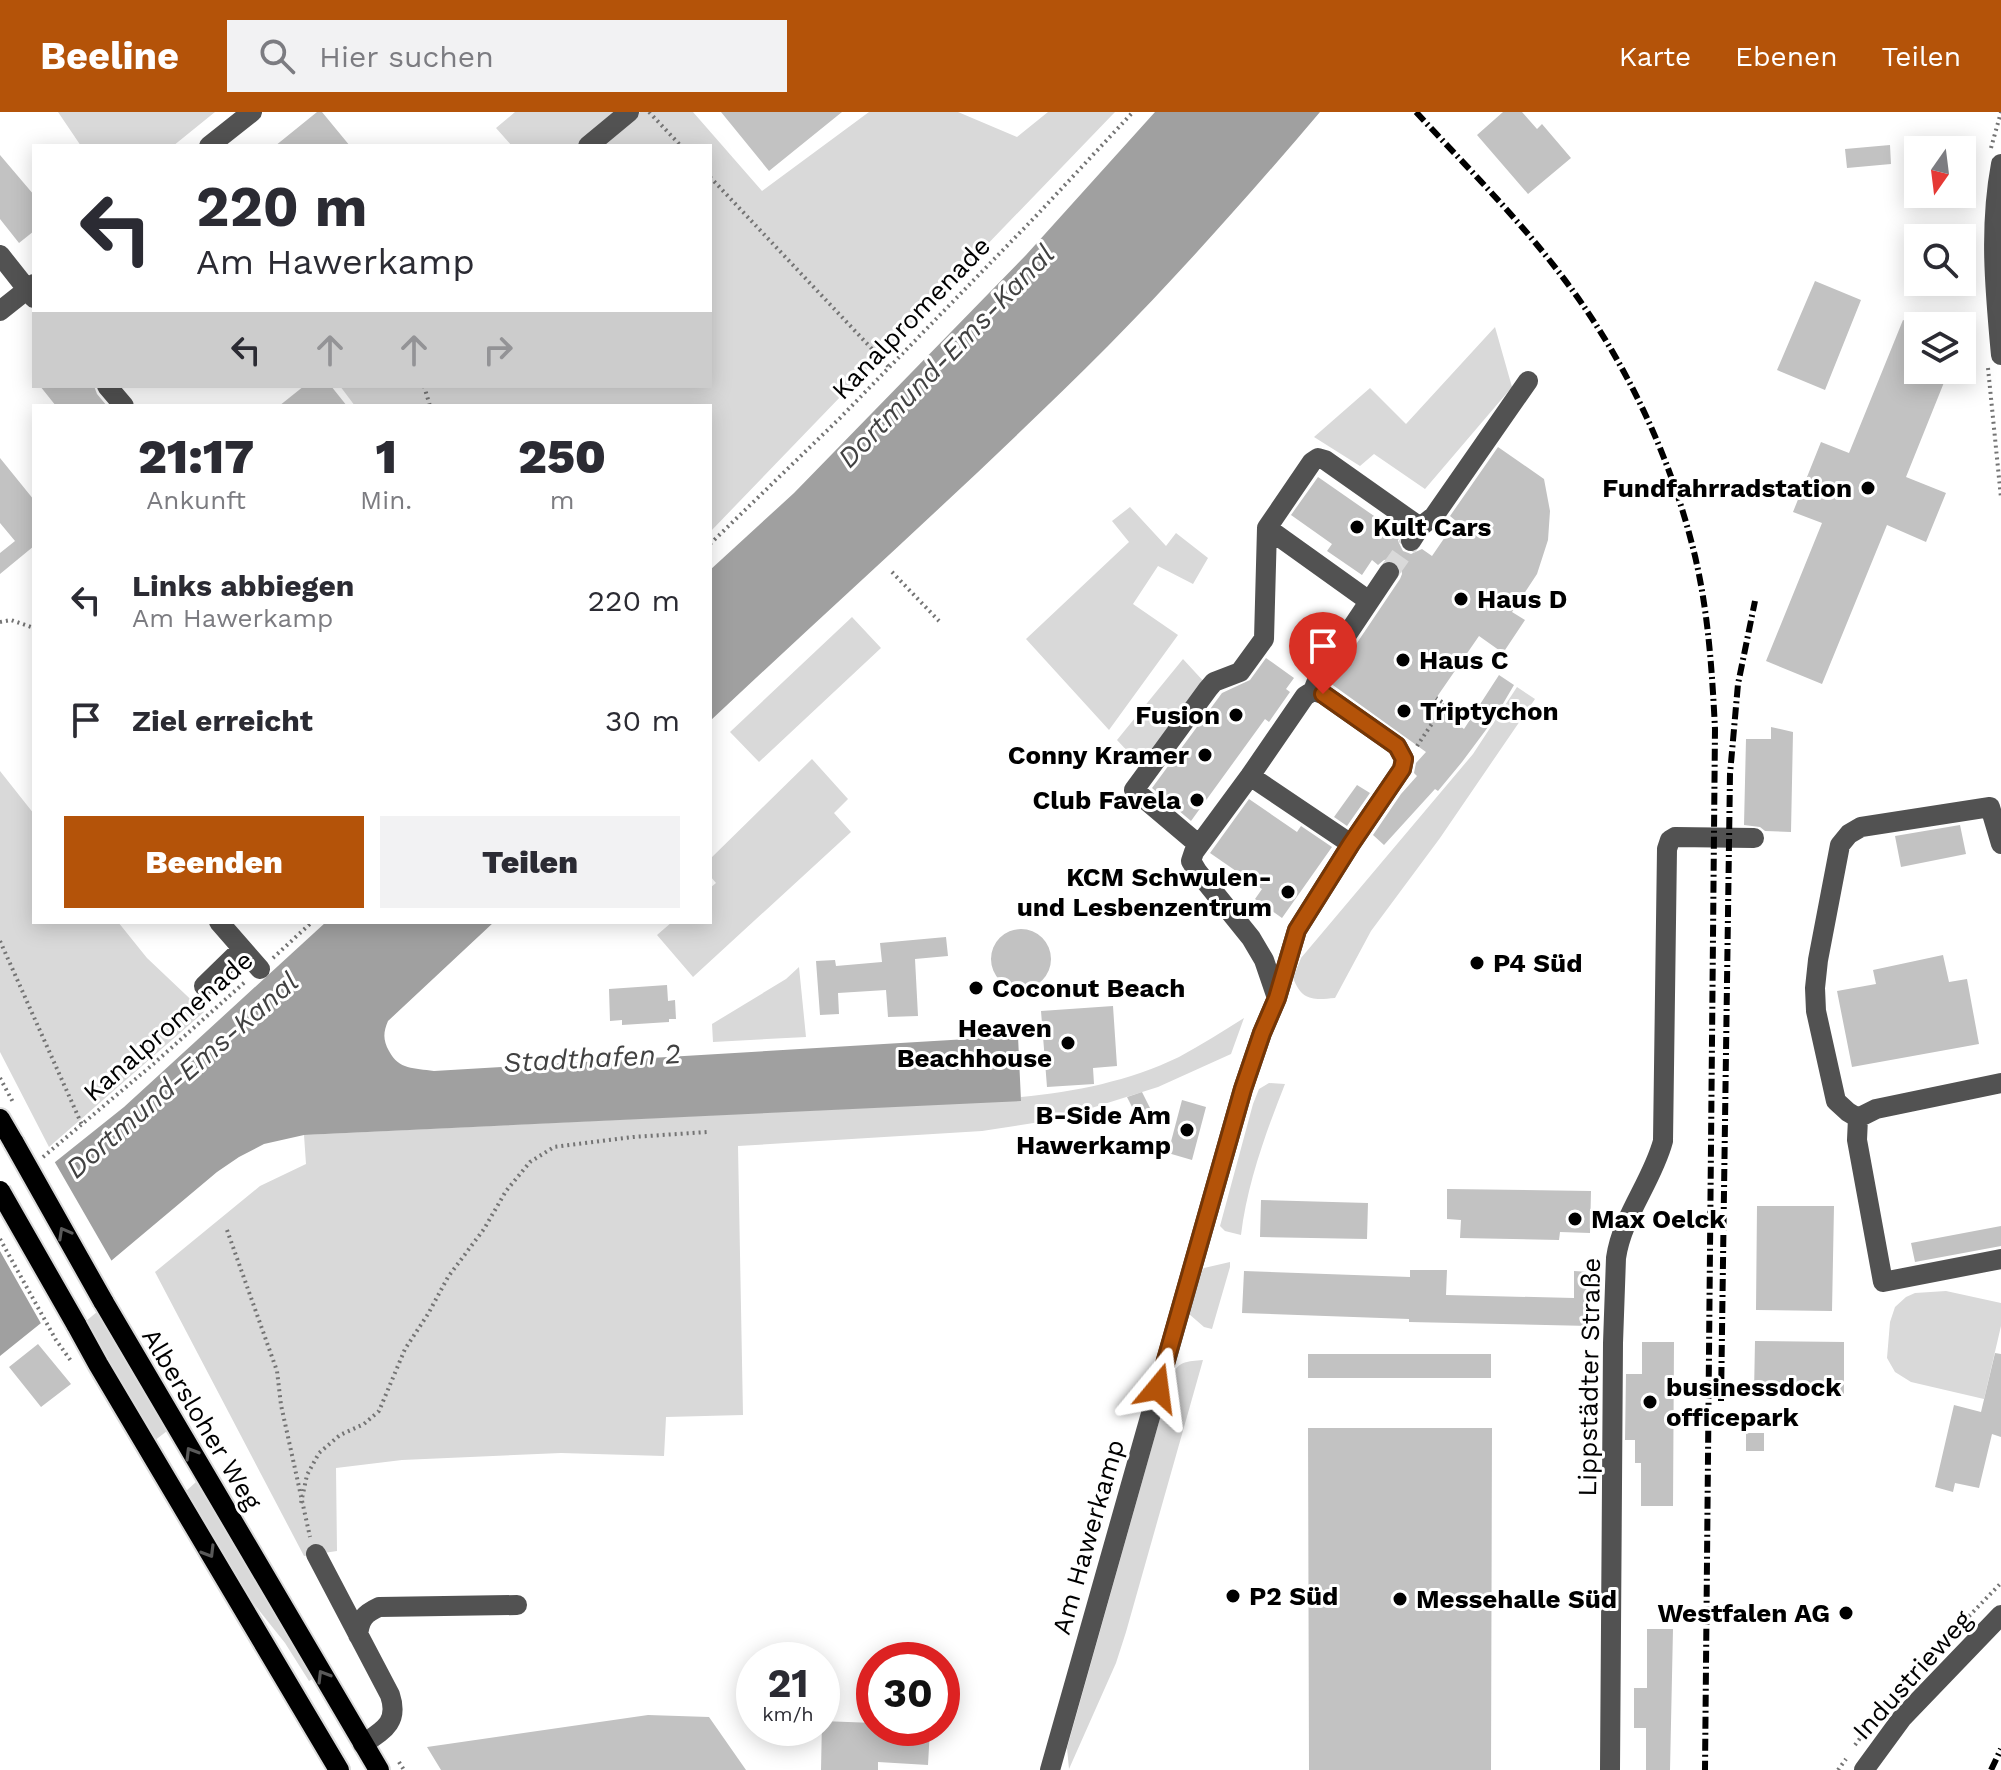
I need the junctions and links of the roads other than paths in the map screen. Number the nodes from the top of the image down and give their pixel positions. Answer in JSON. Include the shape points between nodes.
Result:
{"nodes":[{"id":1,"x":252,"y":112,"type":"edge"},
{"id":2,"x":629,"y":112,"type":"edge"},
{"id":3,"x":212,"y":144,"type":"edge"},
{"id":4,"x":590,"y":144,"type":"edge"},
{"id":5,"x":2001,"y":164,"type":"edge"},
{"id":6,"x":0,"y":255,"type":"edge"},
{"id":7,"x":32,"y":290,"type":"edge"},
{"id":8,"x":0,"y":311,"type":"edge"},
{"id":9,"x":2001,"y":355,"type":"edge"},
{"id":10,"x":1528,"y":381,"type":"dead end"},
{"id":11,"x":109,"y":388,"type":"edge"},
{"id":12,"x":122,"y":404,"type":"edge"},
{"id":13,"x":1267,"y":528,"type":"junction"},
{"id":14,"x":1389,"y":572,"type":"tunnel mouth"},
{"id":15,"x":1369,"y":601,"type":"junction"},
{"id":16,"x":1313,"y":691,"type":"junction"},
{"id":17,"x":1250,"y":776,"type":"junction"},
{"id":18,"x":1995,"y":805,"type":"edge"},
{"id":19,"x":1754,"y":838,"type":"dead end"},
{"id":20,"x":1351,"y":844,"type":"junction"},
{"id":21,"x":2001,"y":844,"type":"edge"},
{"id":22,"x":1199,"y":845,"type":"junction"},
{"id":23,"x":221,"y":924,"type":"edge"},
{"id":24,"x":242,"y":949,"type":"junction"},
{"id":25,"x":260,"y":969,"type":"road end"},
{"id":26,"x":204,"y":986,"type":"dead end"},
{"id":27,"x":1277,"y":998,"type":"junction"},
{"id":28,"x":2001,"y":1083,"type":"edge"},
{"id":29,"x":7,"y":1112,"type":"edge"},
{"id":30,"x":1858,"y":1118,"type":"junction"},
{"id":31,"x":0,"y":1191,"type":"edge"},
{"id":32,"x":2001,"y":1259,"type":"edge"},
{"id":33,"x":316,"y":1554,"type":"road end"},
{"id":34,"x":517,"y":1605,"type":"dead end"},
{"id":35,"x":2001,"y":1615,"type":"edge"},
{"id":36,"x":358,"y":1635,"type":"junction"},
{"id":37,"x":363,"y":1744,"type":"junction"},
{"id":38,"x":336,"y":1765,"type":"edge"},
{"id":39,"x":379,"y":1770,"type":"edge"},
{"id":40,"x":1050,"y":1770,"type":"edge"},
{"id":41,"x":1610,"y":1770,"type":"edge"},
{"id":42,"x":1864,"y":1770,"type":"edge"}],
"edges":[{"from":1,"to":3,"type":"street"},
{"from":2,"to":4,"type":"street"},
{"from":5,"to":9,"type":"street","via":[[1993,250]]},
{"from":6,"to":7,"type":"street"},
{"from":7,"to":8,"type":"street"},
{"from":10,"to":13,"type":"street","via":[[1416,534],[1318,458]]},
{"from":11,"to":12,"type":"street"},
{"from":13,"to":15,"type":"street"},
{"from":13,"to":22,"type":"street","via":[[1264,639],[1240,672],[1214,682],[1134,790]]},
{"from":14,"to":15,"type":"street"},
{"from":15,"to":16,"type":"street"},
{"from":16,"to":17,"type":"street"},
{"from":16,"to":20,"type":"street","name":"Am Hawerkamp","via":[[1397,746],[1404,759]]},
{"from":17,"to":20,"type":"street"},
{"from":17,"to":22,"type":"street"},
{"from":18,"to":21,"type":"street"},
{"from":18,"to":30,"type":"street","via":[[1861,827],[1840,845],[1818,960],[1816,1011],[1836,1101]]},
{"from":19,"to":41,"type":"street","name":"Lippstädter Straße","via":[[1675,837],[1667,849],[1663,1141],[1618,1245],[1615,1277]]},
{"from":20,"to":27,"type":"street","name":"Am Hawerkamp","via":[[1297,930]]},
{"from":22,"to":27,"type":"street","via":[[1191,861],[1251,938]]},
{"from":23,"to":24,"type":"street"},
{"from":24,"to":25,"type":"street"},
{"from":24,"to":26,"type":"street"},
{"from":27,"to":40,"type":"street","name":"Am Hawerkamp","via":[[1243,1089]]},
{"from":28,"to":30,"type":"street","via":[[1876,1109]]},
{"from":37,"to":29,"type":"main road","name":"Albersloher Weg","one_way":true,"bridge":true,"via":[[103,1301],[14,1143]]},
{"from":30,"to":32,"type":"street","via":[[1857,1140],[1883,1282]]},
{"from":31,"to":38,"type":"main road","one_way":true,"bridge":true},
{"from":33,"to":36,"type":"street"},
{"from":34,"to":36,"type":"street","via":[[379,1607],[365,1613]]},
{"from":35,"to":42,"type":"street","name":"Industrieweg","via":[[1902,1718]]},
{"from":36,"to":37,"type":"street","via":[[394,1707],[392,1720]]},
{"from":37,"to":38,"type":"main road"},
{"from":37,"to":39,"type":"main road","name":"Albersloher Weg"}]}
